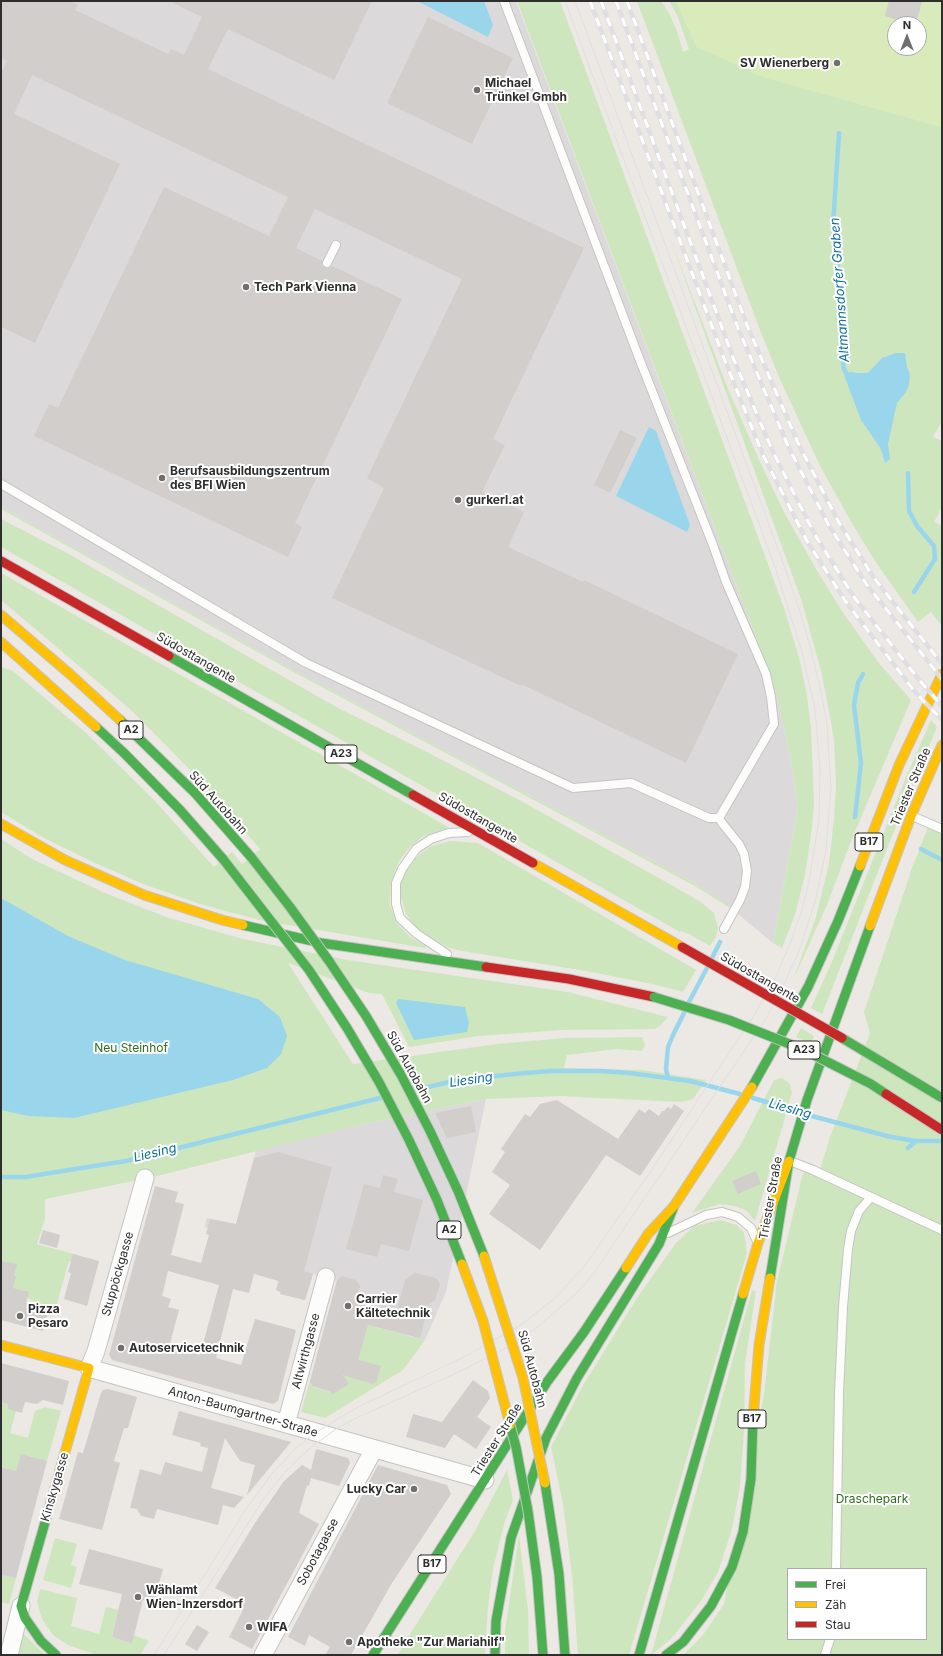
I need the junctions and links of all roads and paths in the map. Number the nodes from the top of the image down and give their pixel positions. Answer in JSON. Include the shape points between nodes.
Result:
{"nodes":[{"id":1,"x":504,"y":1,"type":"edge"},
{"id":2,"x":336,"y":244,"type":"dead end"},
{"id":3,"x":327,"y":263,"type":"dead end"},
{"id":4,"x":1,"y":484,"type":"edge"},
{"id":5,"x":1,"y":561,"type":"edge"},
{"id":6,"x":1,"y":615,"type":"edge"},
{"id":7,"x":1,"y":642,"type":"edge"},
{"id":8,"x":942,"y":674,"type":"edge"},
{"id":9,"x":942,"y":745,"type":"edge"},
{"id":10,"x":911,"y":816,"type":"junction"},
{"id":11,"x":720,"y":818,"type":"junction"},
{"id":12,"x":1,"y":824,"type":"edge"},
{"id":13,"x":942,"y":829,"type":"edge"},
{"id":14,"x":476,"y":831,"type":"junction"},
{"id":15,"x":724,"y":929,"type":"dead end"},
{"id":16,"x":460,"y":963,"type":"junction"},
{"id":17,"x":942,"y":1098,"type":"edge"},
{"id":18,"x":942,"y":1130,"type":"edge"},
{"id":19,"x":789,"y":1160,"type":"junction"},
{"id":20,"x":145,"y":1178,"type":"dead end"},
{"id":21,"x":870,"y":1197,"type":"junction"},
{"id":22,"x":674,"y":1206,"type":"junction"},
{"id":23,"x":942,"y":1230,"type":"edge"},
{"id":24,"x":662,"y":1236,"type":"junction"},
{"id":25,"x":758,"y":1243,"type":"junction"},
{"id":26,"x":326,"y":1277,"type":"dead end"},
{"id":27,"x":1,"y":1345,"type":"edge"},
{"id":28,"x":89,"y":1368,"type":"junction"},
{"id":29,"x":286,"y":1424,"type":"junction"},
{"id":30,"x":374,"y":1449,"type":"junction"},
{"id":31,"x":485,"y":1480,"type":"junction"},
{"id":32,"x":836,"y":1568,"type":"edge"},
{"id":33,"x":21,"y":1606,"type":"junction"},
{"id":34,"x":830,"y":1640,"type":"edge"},
{"id":35,"x":376,"y":1652,"type":"edge"},
{"id":36,"x":9,"y":1655,"type":"edge"},
{"id":37,"x":56,"y":1655,"type":"edge"},
{"id":38,"x":262,"y":1655,"type":"edge"},
{"id":39,"x":495,"y":1655,"type":"edge"},
{"id":40,"x":542,"y":1655,"type":"edge"},
{"id":41,"x":565,"y":1655,"type":"edge"},
{"id":42,"x":639,"y":1655,"type":"edge"},
{"id":43,"x":666,"y":1655,"type":"edge"},
{"id":44,"x":825,"y":1655,"type":"edge"}],
"edges":[{"from":1,"to":11,"type":"lane","via":[[726,582],[766,674],[774,724]]},
{"from":2,"to":3,"type":"lane"},
{"from":4,"to":11,"type":"lane","via":[[306,663],[566,785],[573,788],[631,783],[709,818]]},
{"from":5,"to":14,"type":"main road","name":"Südosttangente","number":"A23"},
{"from":6,"to":41,"type":"main road","name":"Süd Autobahn","number":"A2","bridge":true,"via":[[141,739],[195,793],[251,857],[329,961],[401,1075],[458,1191],[483,1252],[523,1378],[550,1508],[559,1574]]},
{"from":7,"to":40,"type":"main road","number":"A2","bridge":true,"via":[[124,752],[223,859],[309,970],[379,1082],[437,1200],[483,1321],[516,1447],[528,1511],[537,1577]]},
{"from":8,"to":22,"type":"main road","name":"Triester Straße","number":"B17","via":[[899,765],[838,921],[808,987],[754,1084]]},
{"from":9,"to":10,"type":"main road","name":"Triester Straße","number":"B17"},
{"from":10,"to":13,"type":"lane"},
{"from":10,"to":19,"type":"main road","name":"Triester Straße","number":"B17","via":[[808,1100]]},
{"from":11,"to":15,"type":"lane","via":[[739,844],[747,871],[745,888]]},
{"from":12,"to":16,"type":"main road","number":"A23","via":[[65,860],[187,910],[321,943]]},
{"from":14,"to":16,"type":"lane","via":[[449,833],[431,839],[416,849],[402,868],[396,883],[396,904],[400,918],[417,934]]},
{"from":14,"to":17,"type":"main road","name":"Südosttangente","number":"A23","bridge":true},
{"from":16,"to":18,"type":"main road","number":"A23","bridge":true,"via":[[569,979],[654,997],[729,1020],[802,1049],[870,1084]]},
{"from":19,"to":21,"type":"lane"},
{"from":19,"to":25,"type":"main road"},
{"from":19,"to":43,"type":"main road","name":"Triester Straße","number":"B17","via":[[759,1345],[753,1409],[751,1479],[743,1532],[732,1567],[711,1606],[683,1642]]},
{"from":20,"to":28,"type":"street","name":"Stuppöckgasse"},
{"from":21,"to":23,"type":"lane"},
{"from":21,"to":32,"type":"lane","via":[[859,1210],[848,1249],[839,1393]]},
{"from":22,"to":24,"type":"main road"},
{"from":22,"to":31,"type":"main road","name":"Triester Straße","number":"B17","via":[[648,1234]]},
{"from":24,"to":25,"type":"lane","via":[[706,1215],[722,1212],[742,1220],[751,1228]]},
{"from":24,"to":39,"type":"main road","via":[[577,1378],[546,1438],[511,1538],[496,1621]]},
{"from":25,"to":42,"type":"main road"},
{"from":26,"to":29,"type":"street","name":"Altwirthgasse"},
{"from":27,"to":28,"type":"main road","name":"Anton-Baumgartner-Straße"},
{"from":28,"to":29,"type":"street","name":"Anton-Baumgartner-Straße"},
{"from":28,"to":33,"type":"main road","name":"Kinskygasse"},
{"from":29,"to":30,"type":"street","name":"Anton-Baumgartner-Straße"},
{"from":30,"to":31,"type":"street","name":"Anton-Baumgartner-Straße"},
{"from":30,"to":38,"type":"street","name":"Sobotagasse"},
{"from":31,"to":35,"type":"main road","name":"Triester Straße","number":"B17"},
{"from":33,"to":36,"type":"street","name":"Kinskygasse"},
{"from":33,"to":37,"type":"main road","via":[[41,1641]]},
{"from":34,"to":44,"type":"lane"}]}
